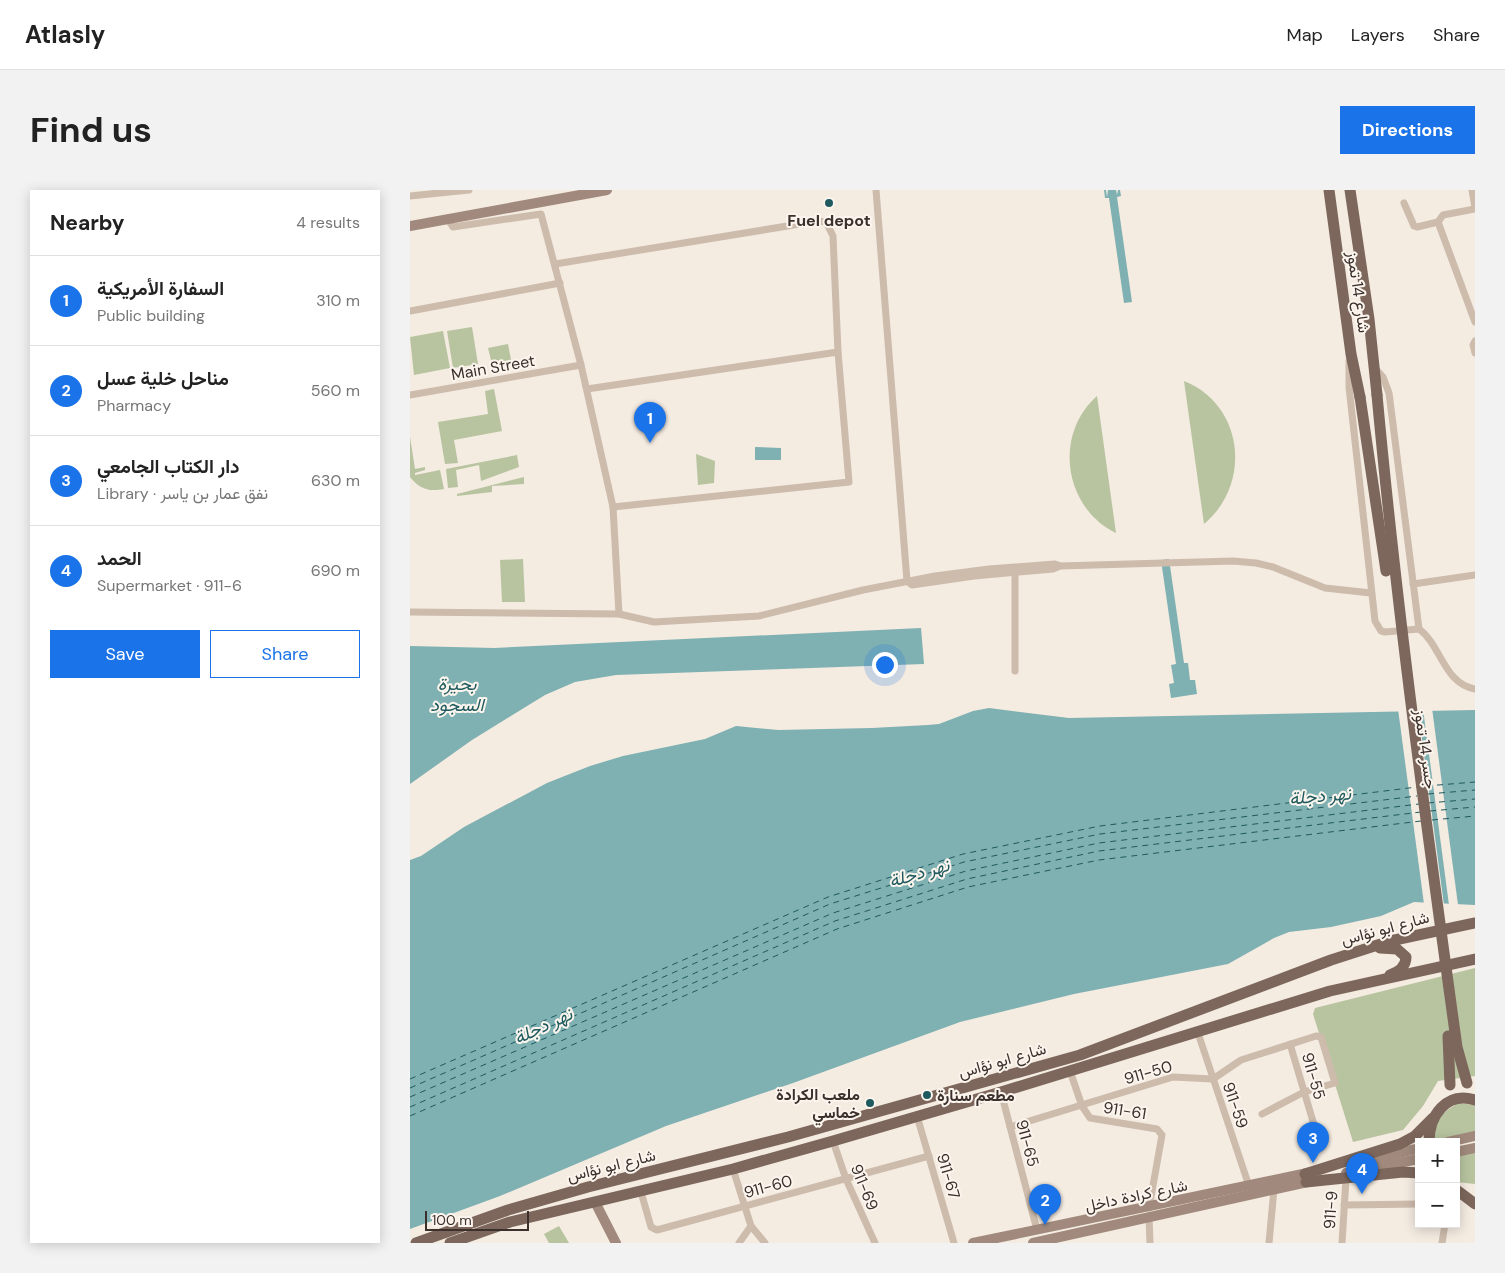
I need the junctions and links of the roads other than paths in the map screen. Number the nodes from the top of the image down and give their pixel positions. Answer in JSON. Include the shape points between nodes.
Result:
{"nodes":[{"id":1,"x":469,"y":190,"type":"edge"},
{"id":2,"x":607,"y":190,"type":"edge"},
{"id":3,"x":876,"y":190,"type":"edge"},
{"id":4,"x":1328,"y":190,"type":"edge"},
{"id":5,"x":1350,"y":190,"type":"edge"},
{"id":6,"x":1472,"y":190,"type":"edge"},
{"id":7,"x":446,"y":192,"type":"edge"},
{"id":8,"x":410,"y":196,"type":"edge"},
{"id":9,"x":1404,"y":203,"type":"dead end"},
{"id":10,"x":1475,"y":209,"type":"edge"},
{"id":11,"x":447,"y":218,"type":"junction"},
{"id":12,"x":1438,"y":222,"type":"junction"},
{"id":13,"x":410,"y":226,"type":"edge"},
{"id":14,"x":555,"y":264,"type":"junction"},
{"id":15,"x":560,"y":283,"type":"junction"},
{"id":16,"x":410,"y":311,"type":"edge"},
{"id":17,"x":1475,"y":322,"type":"edge"},
{"id":18,"x":1475,"y":341,"type":"edge"},
{"id":19,"x":838,"y":352,"type":"junction"},
{"id":20,"x":1475,"y":353,"type":"edge"},
{"id":21,"x":1351,"y":354,"type":"junction"},
{"id":22,"x":582,"y":365,"type":"junction"},
{"id":23,"x":1375,"y":368,"type":"junction"},
{"id":24,"x":587,"y":389,"type":"junction"},
{"id":25,"x":1377,"y":395,"type":"joint"},
{"id":26,"x":410,"y":396,"type":"edge"},
{"id":27,"x":1360,"y":397,"type":"joint"},
{"id":28,"x":613,"y":507,"type":"junction"},
{"id":29,"x":1015,"y":569,"type":"junction"},
{"id":30,"x":1475,"y":575,"type":"edge"},
{"id":31,"x":908,"y":581,"type":"junction"},
{"id":32,"x":1413,"y":584,"type":"junction"},
{"id":33,"x":1371,"y":593,"type":"junction"},
{"id":34,"x":410,"y":612,"type":"edge"},
{"id":35,"x":619,"y":614,"type":"junction"},
{"id":36,"x":1419,"y":629,"type":"junction"},
{"id":37,"x":1015,"y":672,"type":"dead end"},
{"id":38,"x":1475,"y":689,"type":"edge"},
{"id":39,"x":1475,"y":923,"type":"edge"},
{"id":40,"x":1475,"y":959,"type":"edge"},
{"id":41,"x":1330,"y":960,"type":"junction"},
{"id":42,"x":1362,"y":983,"type":"junction"},
{"id":43,"x":1198,"y":1032,"type":"junction"},
{"id":44,"x":1290,"y":1044,"type":"junction"},
{"id":45,"x":1070,"y":1071,"type":"junction"},
{"id":46,"x":1213,"y":1079,"type":"junction"},
{"id":47,"x":1001,"y":1092,"type":"junction"},
{"id":48,"x":1304,"y":1092,"type":"junction"},
{"id":49,"x":1475,"y":1098,"type":"edge"},
{"id":50,"x":1443,"y":1105,"type":"junction"},
{"id":51,"x":1082,"y":1106,"type":"junction"},
{"id":52,"x":1262,"y":1114,"type":"dead end"},
{"id":53,"x":917,"y":1116,"type":"junction"},
{"id":54,"x":1433,"y":1118,"type":"junction"},
{"id":55,"x":1010,"y":1126,"type":"junction"},
{"id":56,"x":1475,"y":1136,"type":"edge"},
{"id":57,"x":1429,"y":1138,"type":"edge"},
{"id":58,"x":1460,"y":1139,"type":"edge"},
{"id":59,"x":833,"y":1141,"type":"junction"},
{"id":60,"x":1320,"y":1144,"type":"dead end"},
{"id":61,"x":1475,"y":1148,"type":"edge"},
{"id":62,"x":1460,"y":1151,"type":"edge"},
{"id":63,"x":1415,"y":1155,"type":"edge"},
{"id":64,"x":929,"y":1156,"type":"junction"},
{"id":65,"x":733,"y":1169,"type":"junction"},
{"id":66,"x":1415,"y":1172,"type":"edge"},
{"id":67,"x":1305,"y":1178,"type":"junction"},
{"id":68,"x":846,"y":1179,"type":"junction"},
{"id":69,"x":1346,"y":1179,"type":"junction"},
{"id":70,"x":1249,"y":1186,"type":"junction"},
{"id":71,"x":1274,"y":1189,"type":"junction"},
{"id":72,"x":1460,"y":1191,"type":"edge"},
{"id":73,"x":641,"y":1192,"type":"junction"},
{"id":74,"x":1460,"y":1193,"type":"edge"},
{"id":75,"x":1475,"y":1193,"type":"edge"},
{"id":76,"x":595,"y":1202,"type":"junction"},
{"id":77,"x":1344,"y":1204,"type":"junction"},
{"id":78,"x":1415,"y":1204,"type":"edge"},
{"id":79,"x":1475,"y":1204,"type":"edge"},
{"id":80,"x":744,"y":1207,"type":"junction"},
{"id":81,"x":1149,"y":1212,"type":"junction"},
{"id":82,"x":751,"y":1226,"type":"junction"},
{"id":83,"x":1444,"y":1228,"type":"edge"},
{"id":84,"x":1036,"y":1230,"type":"junction"},
{"id":85,"x":1039,"y":1242,"type":"edge"},
{"id":86,"x":416,"y":1243,"type":"edge"},
{"id":87,"x":450,"y":1243,"type":"edge"},
{"id":88,"x":616,"y":1243,"type":"edge"},
{"id":89,"x":739,"y":1243,"type":"edge"},
{"id":90,"x":764,"y":1243,"type":"edge"},
{"id":91,"x":875,"y":1243,"type":"edge"},
{"id":92,"x":954,"y":1243,"type":"edge"},
{"id":93,"x":973,"y":1243,"type":"edge"},
{"id":94,"x":1150,"y":1243,"type":"edge"},
{"id":95,"x":1269,"y":1243,"type":"edge"},
{"id":96,"x":1342,"y":1243,"type":"edge"},
{"id":97,"x":1442,"y":1243,"type":"edge"}],
"edges":[{"from":1,"to":7,"type":"street"},
{"from":2,"to":11,"type":"main road"},
{"from":3,"to":31,"type":"street"},
{"from":4,"to":21,"type":"main road","name":"شارع 14 تموز"},
{"from":5,"to":23,"type":"main road","name":"شارع 14 تموز"},
{"from":6,"to":10,"type":"street"},
{"from":7,"to":8,"type":"street"},
{"from":9,"to":12,"type":"street","via":[[1414,226]]},
{"from":10,"to":12,"type":"street","via":[[1442,215]]},
{"from":11,"to":13,"type":"main road"},
{"from":11,"to":14,"type":"street","via":[[453,228],[541,214]]},
{"from":12,"to":17,"type":"street"},
{"from":14,"to":15,"type":"street"},
{"from":14,"to":19,"type":"street","via":[[784,225],[826,222],[832,236]]},
{"from":15,"to":16,"type":"street"},
{"from":15,"to":22,"type":"street"},
{"from":18,"to":20,"type":"street"},
{"from":19,"to":24,"type":"street"},
{"from":19,"to":28,"type":"street","via":[[849,482]]},
{"from":21,"to":27,"type":"main road","name":"شارع 14 تموز"},
{"from":21,"to":33,"type":"street","via":[[1349,387]]},
{"from":22,"to":24,"type":"street"},
{"from":22,"to":26,"type":"street","name":"Main Street"},
{"from":23,"to":25,"type":"main road","name":"شارع 14 تموز"},
{"from":23,"to":32,"type":"street","via":[[1383,377],[1388,393]]},
{"from":24,"to":28,"type":"street"},
{"from":25,"to":49,"type":"main road","name":"جسر 14 تموز","bridge":true,"via":[[1404,652],[1456,1038],[1467,1083]]},
{"from":27,"to":50,"type":"main road","name":"جسر 14 تموز","bridge":true,"via":[[1450,1049],[1450,1085]]},
{"from":28,"to":35,"type":"street"},
{"from":29,"to":31,"type":"street"},
{"from":29,"to":33,"type":"street","via":[[1055,564],[1233,561],[1256,563],[1325,588]]},
{"from":29,"to":37,"type":"street"},
{"from":30,"to":32,"type":"street"},
{"from":31,"to":35,"type":"street","via":[[759,616],[654,622]]},
{"from":32,"to":36,"type":"street"},
{"from":33,"to":36,"type":"street","via":[[1375,621],[1380,631]]},
{"from":34,"to":35,"type":"street"},
{"from":36,"to":38,"type":"street","via":[[1428,635],[1446,668],[1459,682]]},
{"from":39,"to":41,"type":"main road","name":"شارع ابو نؤاس","via":[[1390,941]]},
{"from":40,"to":42,"type":"main road","name":"شارع ابو نؤاس"},
{"from":41,"to":42,"type":"main road","via":[[1387,947],[1403,952],[1406,962],[1395,974]]},
{"from":41,"to":86,"type":"main road","name":"شارع ابو نؤاس","via":[[1080,1054],[797,1135],[508,1210]]},
{"from":42,"to":43,"type":"main road","name":"شارع ابو نؤاس"},
{"from":43,"to":45,"type":"main road","name":"شارع ابو نؤاس"},
{"from":43,"to":46,"type":"street","name":"911-59"},
{"from":44,"to":46,"type":"street","via":[[1241,1060]]},
{"from":44,"to":48,"type":"street","name":"911-55"},
{"from":44,"to":48,"type":"street","via":[[1321,1037],[1336,1083]]},
{"from":45,"to":47,"type":"main road","name":"شارع ابو نؤاس"},
{"from":45,"to":51,"type":"street","name":"911-61"},
{"from":46,"to":51,"type":"street","name":"911-50","via":[[1173,1077]]},
{"from":46,"to":70,"type":"street","name":"911-59"},
{"from":47,"to":53,"type":"main road","name":"شارع ابو نؤاس"},
{"from":47,"to":55,"type":"street","name":"911-65"},
{"from":48,"to":52,"type":"street"},
{"from":48,"to":60,"type":"street","name":"911-55"},
{"from":49,"to":50,"type":"main road","via":[[1458,1098]]},
{"from":50,"to":54,"type":"main road","name":"جسر 14 تموز"},
{"from":51,"to":55,"type":"street","name":"911-50"},
{"from":51,"to":81,"type":"street","name":"911-61","via":[[1090,1118],[1160,1132],[1162,1136]]},
{"from":53,"to":59,"type":"main road","name":"شارع ابو نؤاس"},
{"from":53,"to":64,"type":"street","name":"911-67"},
{"from":54,"to":57,"type":"main road"},
{"from":54,"to":67,"type":"main road","name":"جسر 14 تموز","via":[[1415,1136],[1400,1144]]},
{"from":55,"to":84,"type":"street","name":"911-65"},
{"from":56,"to":58,"type":"main road"},
{"from":59,"to":65,"type":"main road","name":"شارع ابو نؤاس"},
{"from":59,"to":68,"type":"street","name":"911-69"},
{"from":61,"to":62,"type":"main road"},
{"from":63,"to":67,"type":"main road"},
{"from":64,"to":68,"type":"street","name":"911-60"},
{"from":64,"to":92,"type":"street","name":"911-67"},
{"from":65,"to":73,"type":"main road","name":"شارع ابو نؤاس"},
{"from":65,"to":80,"type":"street"},
{"from":66,"to":69,"type":"main road"},
{"from":67,"to":69,"type":"main road"},
{"from":67,"to":70,"type":"main road","name":"شارع كرادة داخل"},
{"from":67,"to":71,"type":"main road","name":"شارع كرادة داخل"},
{"from":68,"to":80,"type":"street","name":"911-60"},
{"from":68,"to":91,"type":"street","name":"911-69"},
{"from":69,"to":77,"type":"street","name":"911-9"},
{"from":70,"to":81,"type":"main road","name":"شارع كرادة داخل"},
{"from":71,"to":81,"type":"main road","name":"شارع كرادة داخل"},
{"from":71,"to":95,"type":"street"},
{"from":72,"to":75,"type":"main road"},
{"from":73,"to":76,"type":"main road","name":"شارع ابو نؤاس"},
{"from":73,"to":80,"type":"street","name":"911-60","via":[[650,1224],[655,1230]]},
{"from":74,"to":79,"type":"main road"},
{"from":76,"to":87,"type":"main road","name":"شارع ابو نؤاس","via":[[510,1222]]},
{"from":76,"to":88,"type":"main road"},
{"from":77,"to":78,"type":"street"},
{"from":77,"to":96,"type":"street","name":"911-9"},
{"from":80,"to":82,"type":"street"},
{"from":81,"to":84,"type":"main road","name":"شارع كرادة داخل"},
{"from":81,"to":85,"type":"main road","name":"شارع كرادة داخل"},
{"from":81,"to":94,"type":"street"},
{"from":82,"to":89,"type":"street"},
{"from":82,"to":90,"type":"street"},
{"from":83,"to":97,"type":"street"},
{"from":84,"to":93,"type":"main road","name":"شارع كرادة داخل"}]}
